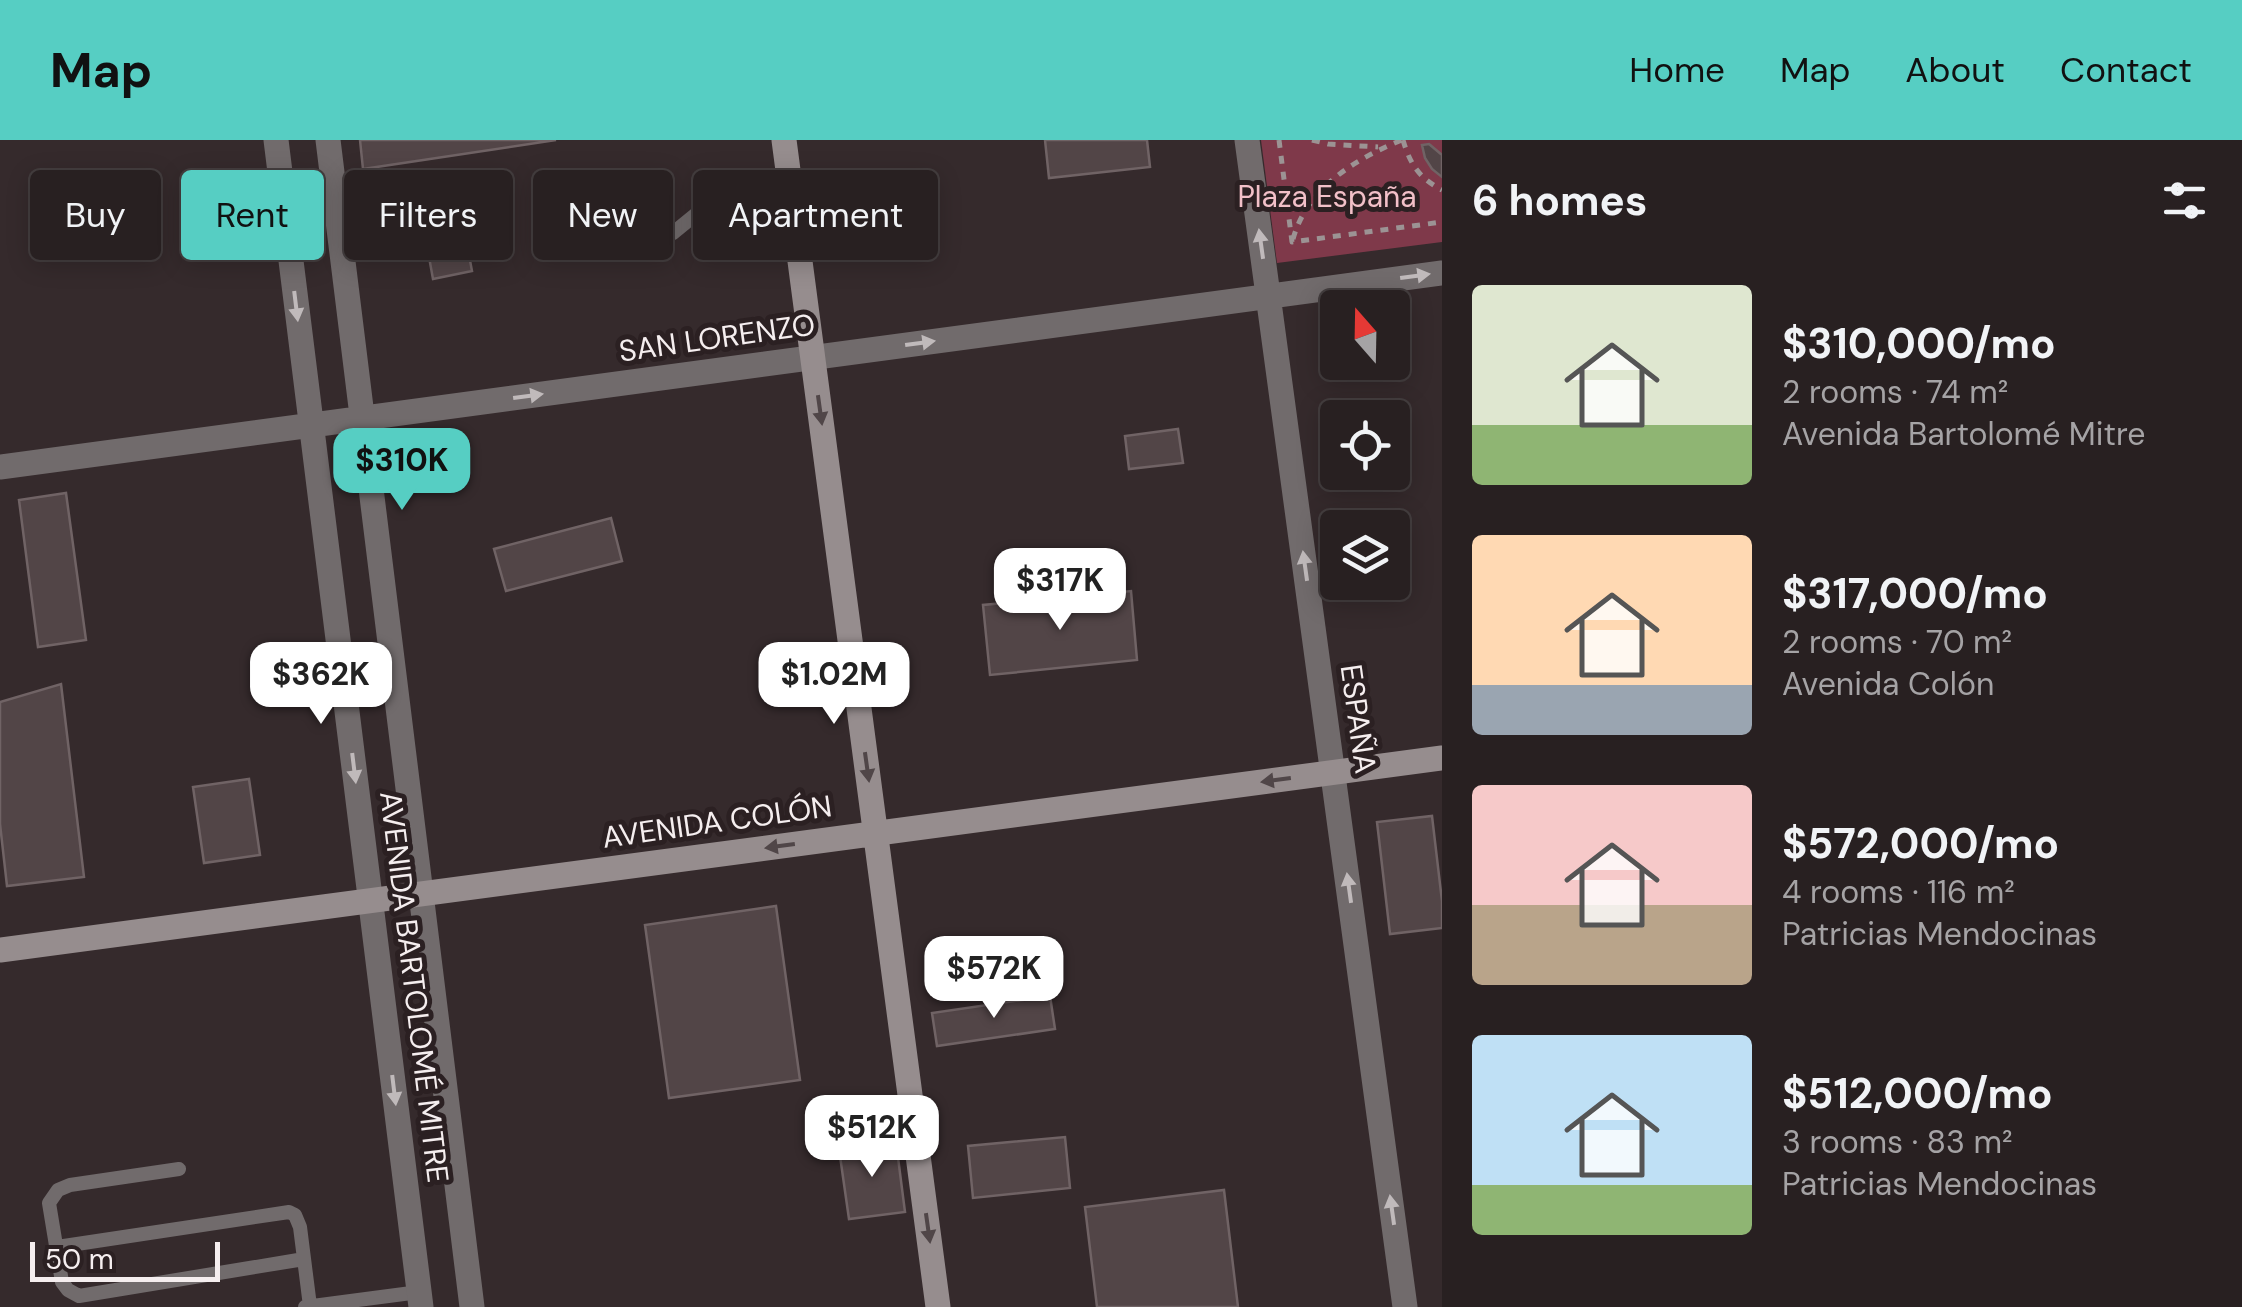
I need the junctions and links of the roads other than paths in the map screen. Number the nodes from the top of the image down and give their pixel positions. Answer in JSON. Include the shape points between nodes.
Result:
{"nodes":[{"id":1,"x":276,"y":140,"type":"edge"},
{"id":2,"x":328,"y":140,"type":"edge"},
{"id":3,"x":784,"y":140,"type":"edge"},
{"id":4,"x":1247,"y":140,"type":"edge"},
{"id":5,"x":788,"y":170,"type":"edge"},
{"id":6,"x":693,"y":217,"type":"edge"},
{"id":7,"x":673,"y":233,"type":"edge"},
{"id":8,"x":800,"y":260,"type":"edge"},
{"id":9,"x":1442,"y":273,"type":"edge"},
{"id":10,"x":1268,"y":296,"type":"junction"},
{"id":11,"x":813,"y":358,"type":"junction"},
{"id":12,"x":362,"y":418,"type":"junction"},
{"id":13,"x":311,"y":425,"type":"junction"},
{"id":14,"x":0,"y":467,"type":"edge"},
{"id":15,"x":1442,"y":758,"type":"edge"},
{"id":16,"x":1333,"y":772,"type":"junction"},
{"id":17,"x":876,"y":833,"type":"junction"},
{"id":18,"x":421,"y":894,"type":"junction"},
{"id":19,"x":370,"y":900,"type":"junction"},
{"id":20,"x":0,"y":950,"type":"edge"},
{"id":21,"x":179,"y":1168,"type":"dead end"},
{"id":22,"x":57,"y":1247,"type":"junction"},
{"id":23,"x":304,"y":1259,"type":"junction"},
{"id":24,"x":420,"y":1299,"type":"edge"},
{"id":25,"x":307,"y":1307,"type":"edge"},
{"id":26,"x":472,"y":1307,"type":"edge"},
{"id":27,"x":938,"y":1307,"type":"edge"},
{"id":28,"x":1406,"y":1307,"type":"edge"}],
"edges":[{"from":1,"to":13,"type":"street","name":"AVENIDA BARTOLOMÉ MITRE","one_way":true},
{"from":2,"to":12,"type":"street","name":"AVENIDA BARTOLOMÉ MITRE"},
{"from":3,"to":5,"type":"main road"},
{"from":10,"to":4,"type":"street","name":"ESPAÑA","one_way":true},
{"from":6,"to":7,"type":"lane"},
{"from":8,"to":11,"type":"main road"},
{"from":10,"to":9,"type":"street","name":"SAN LORENZO","one_way":true},
{"from":11,"to":10,"type":"street","name":"SAN LORENZO","one_way":true},
{"from":16,"to":10,"type":"street","name":"ESPAÑA","one_way":true},
{"from":12,"to":11,"type":"street","name":"SAN LORENZO","one_way":true},
{"from":11,"to":17,"type":"main road","one_way":true},
{"from":12,"to":13,"type":"street","name":"SAN LORENZO"},
{"from":12,"to":18,"type":"street","name":"AVENIDA BARTOLOMÉ MITRE"},
{"from":13,"to":14,"type":"street","name":"SAN LORENZO"},
{"from":13,"to":19,"type":"street","name":"AVENIDA BARTOLOMÉ MITRE","one_way":true},
{"from":15,"to":16,"type":"main road","name":"AVENIDA COLÓN"},
{"from":16,"to":17,"type":"main road","name":"AVENIDA COLÓN","one_way":true},
{"from":28,"to":16,"type":"street","name":"ESPAÑA","one_way":true},
{"from":17,"to":18,"type":"main road","name":"AVENIDA COLÓN","one_way":true},
{"from":17,"to":27,"type":"main road","one_way":true},
{"from":18,"to":19,"type":"main road","name":"AVENIDA COLÓN"},
{"from":18,"to":26,"type":"street","name":"AVENIDA BARTOLOMÉ MITRE"},
{"from":19,"to":20,"type":"main road","name":"AVENIDA COLÓN"},
{"from":19,"to":24,"type":"street","name":"AVENIDA BARTOLOMÉ MITRE","one_way":true},
{"from":21,"to":22,"type":"lane","via":[[58,1190],[50,1203]]},
{"from":22,"to":23,"type":"lane","via":[[62,1282],[79,1296]]},
{"from":22,"to":23,"type":"lane","via":[[289,1212],[300,1227]]},
{"from":23,"to":25,"type":"lane"},
{"from":24,"to":25,"type":"lane"}]}
